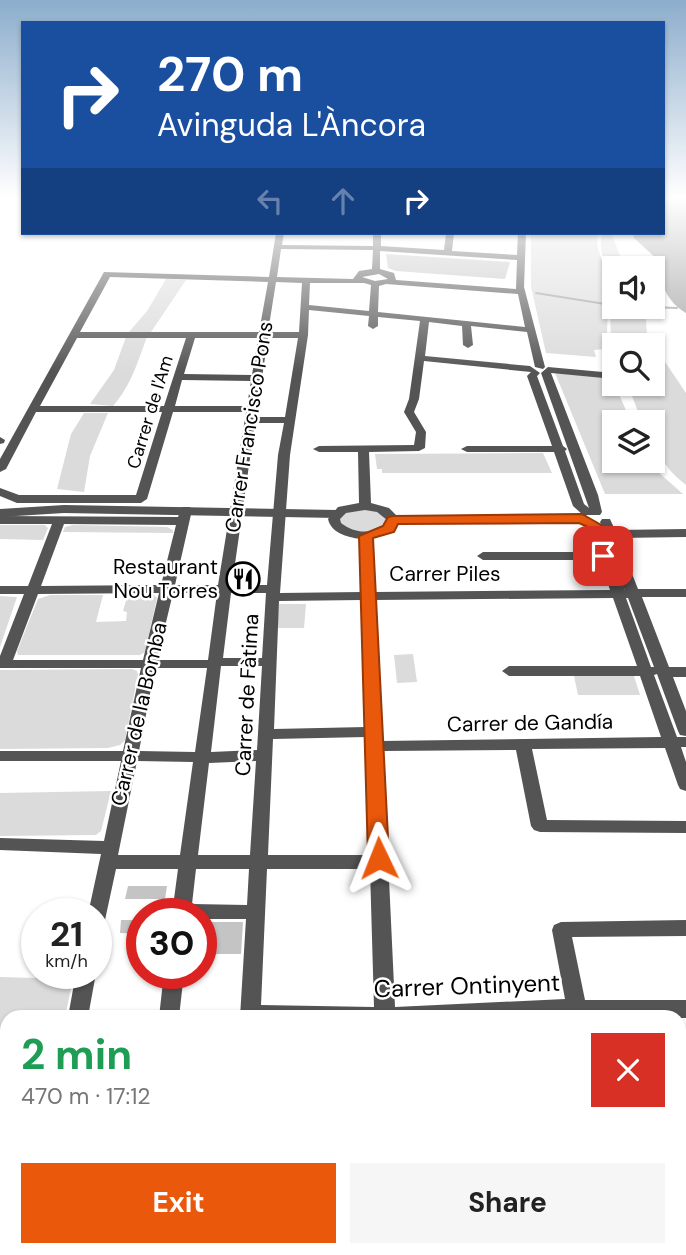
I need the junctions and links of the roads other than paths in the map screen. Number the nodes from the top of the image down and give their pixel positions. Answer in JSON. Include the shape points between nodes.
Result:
{"nodes":[{"id":1,"x":276,"y":256,"type":"edge"},
{"id":2,"x":376,"y":256,"type":"edge"},
{"id":3,"x":485,"y":256,"type":"edge"},
{"id":4,"x":521,"y":258,"type":"joint"},
{"id":5,"x":376,"y":271,"type":"junction"},
{"id":6,"x":273,"y":274,"type":"junction"},
{"id":7,"x":361,"y":277,"type":"junction"},
{"id":8,"x":388,"y":278,"type":"junction"},
{"id":9,"x":306,"y":280,"type":"junction"},
{"id":10,"x":375,"y":284,"type":"junction"},
{"id":11,"x":520,"y":287,"type":"junction"},
{"id":12,"x":306,"y":307,"type":"junction"},
{"id":13,"x":373,"y":314,"type":"junction"},
{"id":14,"x":425,"y":320,"type":"junction"},
{"id":15,"x":466,"y":324,"type":"junction"},
{"id":16,"x":373,"y":327,"type":"dead end"},
{"id":17,"x":532,"y":330,"type":"junction"},
{"id":18,"x":265,"y":334,"type":"junction"},
{"id":19,"x":74,"y":335,"type":"junction"},
{"id":20,"x":191,"y":335,"type":"junction"},
{"id":21,"x":303,"y":335,"type":"junction"},
{"id":22,"x":468,"y":345,"type":"dead end"},
{"id":23,"x":420,"y":358,"type":"junction"},
{"id":24,"x":540,"y":370,"type":"junction"},
{"id":25,"x":602,"y":375,"type":"edge"},
{"id":26,"x":179,"y":377,"type":"junction"},
{"id":27,"x":258,"y":378,"type":"junction"},
{"id":28,"x":34,"y":409,"type":"junction"},
{"id":29,"x":169,"y":409,"type":"junction"},
{"id":30,"x":252,"y":415,"type":"junction"},
{"id":31,"x":289,"y":420,"type":"junction"},
{"id":32,"x":18,"y":439,"type":"junction"},
{"id":33,"x":319,"y":449,"type":"dead end"},
{"id":34,"x":363,"y":449,"type":"junction"},
{"id":35,"x":467,"y":449,"type":"dead end"},
{"id":36,"x":561,"y":449,"type":"junction"},
{"id":37,"x":0,"y":456,"type":"edge"},
{"id":38,"x":0,"y":469,"type":"edge"},
{"id":39,"x":0,"y":492,"type":"edge"},
{"id":40,"x":0,"y":505,"type":"edge"},
{"id":41,"x":365,"y":506,"type":"junction"},
{"id":42,"x":41,"y":509,"type":"junction"},
{"id":43,"x":235,"y":511,"type":"junction"},
{"id":44,"x":280,"y":512,"type":"junction"},
{"id":45,"x":0,"y":513,"type":"edge"},
{"id":46,"x":337,"y":514,"type":"junction"},
{"id":47,"x":185,"y":516,"type":"junction"},
{"id":48,"x":60,"y":519,"type":"junction"},
{"id":49,"x":0,"y":520,"type":"edge"},
{"id":50,"x":393,"y":520,"type":"junction"},
{"id":51,"x":596,"y":521,"type":"junction"},
{"id":52,"x":686,"y":533,"type":"edge"},
{"id":53,"x":366,"y":536,"type":"junction"},
{"id":54,"x":483,"y":556,"type":"dead end"},
{"id":55,"x":603,"y":556,"type":"junction"},
{"id":56,"x":34,"y":589,"type":"junction"},
{"id":57,"x":168,"y":589,"type":"junction"},
{"id":58,"x":225,"y":589,"type":"junction"},
{"id":59,"x":0,"y":590,"type":"edge"},
{"id":60,"x":273,"y":593,"type":"junction"},
{"id":61,"x":686,"y":593,"type":"edge"},
{"id":62,"x":617,"y":594,"type":"junction"},
{"id":63,"x":635,"y":594,"type":"junction"},
{"id":64,"x":369,"y":596,"type":"junction"},
{"id":65,"x":269,"y":662,"type":"junction"},
{"id":66,"x":215,"y":663,"type":"junction"},
{"id":67,"x":2,"y":664,"type":"edge"},
{"id":68,"x":149,"y":664,"type":"junction"},
{"id":69,"x":645,"y":670,"type":"junction"},
{"id":70,"x":509,"y":671,"type":"dead end"},
{"id":71,"x":664,"y":671,"type":"junction"},
{"id":72,"x":686,"y":671,"type":"edge"},
{"id":73,"x":686,"y":731,"type":"edge"},
{"id":74,"x":266,"y":734,"type":"junction"},
{"id":75,"x":374,"y":739,"type":"junction"},
{"id":76,"x":678,"y":742,"type":"edge"},
{"id":77,"x":523,"y":744,"type":"junction"},
{"id":78,"x":265,"y":755,"type":"junction"},
{"id":79,"x":0,"y":756,"type":"edge"},
{"id":80,"x":130,"y":756,"type":"junction"},
{"id":81,"x":200,"y":759,"type":"junction"},
{"id":82,"x":686,"y":785,"type":"edge"},
{"id":83,"x":686,"y":827,"type":"edge"},
{"id":84,"x":0,"y":844,"type":"edge"},
{"id":85,"x":108,"y":855,"type":"junction"},
{"id":86,"x":257,"y":861,"type":"junction"},
{"id":87,"x":379,"y":862,"type":"junction"},
{"id":88,"x":187,"y":863,"type":"junction"},
{"id":89,"x":100,"y":898,"type":"edge"},
{"id":90,"x":183,"y":898,"type":"edge"},
{"id":91,"x":217,"y":912,"type":"edge"},
{"id":92,"x":255,"y":912,"type":"junction"},
{"id":93,"x":686,"y":928,"type":"edge"},
{"id":94,"x":83,"y":989,"type":"edge"},
{"id":95,"x":172,"y":989,"type":"edge"},
{"id":96,"x":577,"y":1009,"type":"junction"},
{"id":97,"x":686,"y":1009,"type":"edge"},
{"id":98,"x":79,"y":1010,"type":"edge"},
{"id":99,"x":170,"y":1010,"type":"edge"},
{"id":100,"x":250,"y":1010,"type":"edge"},
{"id":101,"x":385,"y":1010,"type":"edge"},
{"id":102,"x":550,"y":1010,"type":"edge"}],
"edges":[{"from":1,"to":6,"type":"street","name":"Carrer Francisco Pons"},
{"from":2,"to":5,"type":"street"},
{"from":3,"to":4,"type":"street"},
{"from":4,"to":11,"type":"street"},
{"from":5,"to":7,"type":"street"},
{"from":5,"to":8,"type":"street"},
{"from":6,"to":7,"type":"street"},
{"from":6,"to":9,"type":"street"},
{"from":6,"to":18,"type":"street","name":"Carrer Francisco Pons"},
{"from":6,"to":19,"type":"street","via":[[107,274]]},
{"from":7,"to":9,"type":"street"},
{"from":7,"to":10,"type":"street"},
{"from":8,"to":10,"type":"street"},
{"from":8,"to":11,"type":"street"},
{"from":9,"to":12,"type":"street","name":"Carrer de Fàtima"},
{"from":10,"to":13,"type":"street"},
{"from":11,"to":17,"type":"street"},
{"from":12,"to":13,"type":"street"},
{"from":12,"to":21,"type":"street","name":"Carrer de Fàtima"},
{"from":13,"to":14,"type":"street"},
{"from":13,"to":16,"type":"street"},
{"from":14,"to":15,"type":"street"},
{"from":14,"to":23,"type":"street"},
{"from":15,"to":17,"type":"street"},
{"from":15,"to":22,"type":"street"},
{"from":17,"to":24,"type":"street"},
{"from":18,"to":20,"type":"street"},
{"from":18,"to":21,"type":"street"},
{"from":18,"to":27,"type":"street","name":"Carrer Francisco Pons"},
{"from":19,"to":20,"type":"street"},
{"from":19,"to":28,"type":"street"},
{"from":20,"to":26,"type":"street","name":"Carrer de l'Am"},
{"from":21,"to":31,"type":"street","name":"Carrer de Fàtima"},
{"from":23,"to":24,"type":"street"},
{"from":23,"to":34,"type":"street","via":[[409,412],[421,432],[419,448]]},
{"from":24,"to":25,"type":"street"},
{"from":24,"to":36,"type":"street","via":[[532,376]]},
{"from":24,"to":51,"type":"street","via":[[592,495]]},
{"from":26,"to":27,"type":"street"},
{"from":26,"to":29,"type":"street","name":"Carrer de l'Am"},
{"from":27,"to":30,"type":"street","name":"Carrer Francisco Pons"},
{"from":28,"to":29,"type":"street"},
{"from":28,"to":32,"type":"street"},
{"from":29,"to":30,"type":"street"},
{"from":29,"to":39,"type":"street","name":"Carrer de l'Am","via":[[141,499],[17,499]]},
{"from":30,"to":31,"type":"street"},
{"from":30,"to":43,"type":"street","name":"Carrer Francisco Pons"},
{"from":31,"to":44,"type":"street","name":"Carrer de Fàtima"},
{"from":32,"to":37,"type":"street"},
{"from":32,"to":38,"type":"street"},
{"from":33,"to":34,"type":"street"},
{"from":34,"to":41,"type":"street"},
{"from":35,"to":36,"type":"street"},
{"from":36,"to":51,"type":"street","via":[[579,506]]},
{"from":40,"to":42,"type":"street"},
{"from":41,"to":46,"type":"street"},
{"from":41,"to":50,"type":"street","via":[[387,512]]},
{"from":42,"to":45,"type":"street"},
{"from":42,"to":47,"type":"street"},
{"from":43,"to":44,"type":"street"},
{"from":43,"to":47,"type":"street"},
{"from":43,"to":58,"type":"street","name":"Carrer Francisco Pons"},
{"from":44,"to":46,"type":"street"},
{"from":44,"to":60,"type":"street","name":"Carrer de Fàtima"},
{"from":46,"to":53,"type":"street","via":[[335,524],[340,529]]},
{"from":47,"to":48,"type":"street"},
{"from":47,"to":57,"type":"street","name":"Carrer de la Bomba"},
{"from":48,"to":49,"type":"street"},
{"from":48,"to":56,"type":"street"},
{"from":50,"to":51,"type":"street"},
{"from":50,"to":53,"type":"street","via":[[389,529]]},
{"from":51,"to":52,"type":"street"},
{"from":51,"to":55,"type":"street"},
{"from":51,"to":63,"type":"street"},
{"from":53,"to":64,"type":"street"},
{"from":54,"to":55,"type":"street"},
{"from":55,"to":62,"type":"street"},
{"from":56,"to":57,"type":"street","name":"Carrer Piles"},
{"from":56,"to":59,"type":"street","name":"Carrer Piles"},
{"from":56,"to":67,"type":"street"},
{"from":57,"to":58,"type":"street","name":"Carrer Piles"},
{"from":57,"to":68,"type":"street","name":"Carrer de la Bomba"},
{"from":58,"to":60,"type":"street","name":"Carrer Piles"},
{"from":58,"to":66,"type":"street","name":"Carrer Francisco Pons"},
{"from":60,"to":64,"type":"street","name":"Carrer Piles"},
{"from":60,"to":65,"type":"street","name":"Carrer de Fàtima"},
{"from":61,"to":63,"type":"street","name":"Carrer Piles"},
{"from":62,"to":63,"type":"street","name":"Carrer Piles"},
{"from":62,"to":64,"type":"street","name":"Carrer Piles"},
{"from":62,"to":69,"type":"street"},
{"from":63,"to":71,"type":"street"},
{"from":64,"to":75,"type":"street"},
{"from":65,"to":66,"type":"street"},
{"from":65,"to":74,"type":"street","name":"Carrer de Fàtima"},
{"from":66,"to":68,"type":"street"},
{"from":66,"to":81,"type":"street","name":"Carrer Francisco Pons"},
{"from":67,"to":68,"type":"street"},
{"from":68,"to":80,"type":"street","name":"Carrer de la Bomba"},
{"from":69,"to":70,"type":"street"},
{"from":69,"to":71,"type":"street"},
{"from":69,"to":76,"type":"street"},
{"from":71,"to":72,"type":"street"},
{"from":71,"to":73,"type":"street"},
{"from":74,"to":75,"type":"street","name":"Carrer de Gandía"},
{"from":74,"to":78,"type":"street","name":"Carrer de Fàtima"},
{"from":75,"to":77,"type":"street","name":"Carrer de Gandía"},
{"from":75,"to":87,"type":"street"},
{"from":76,"to":77,"type":"street","name":"Carrer de Gandía"},
{"from":76,"to":82,"type":"street"},
{"from":77,"to":83,"type":"street","via":[[540,826]]},
{"from":78,"to":81,"type":"street"},
{"from":78,"to":86,"type":"street","name":"Carrer de Fàtima"},
{"from":79,"to":80,"type":"street"},
{"from":80,"to":81,"type":"street"},
{"from":80,"to":85,"type":"street","name":"Carrer de la Bomba"},
{"from":81,"to":88,"type":"street","name":"Carrer Francisco Pons"},
{"from":84,"to":85,"type":"street"},
{"from":85,"to":88,"type":"street"},
{"from":85,"to":89,"type":"street","name":"Carrer de la Bomba"},
{"from":86,"to":87,"type":"street"},
{"from":86,"to":88,"type":"street"},
{"from":86,"to":92,"type":"street","name":"Carrer de Fàtima"},
{"from":87,"to":101,"type":"street"},
{"from":88,"to":90,"type":"street","name":"Carrer Francisco Pons"},
{"from":91,"to":92,"type":"street"},
{"from":92,"to":100,"type":"street","name":"Carrer de Fàtima"},
{"from":93,"to":96,"type":"street","via":[[561,930]]},
{"from":94,"to":98,"type":"street"},
{"from":95,"to":99,"type":"street"},
{"from":96,"to":97,"type":"street","name":"Carrer Ontinyent"},
{"from":96,"to":102,"type":"street","name":"Carrer Ontinyent"}]}
